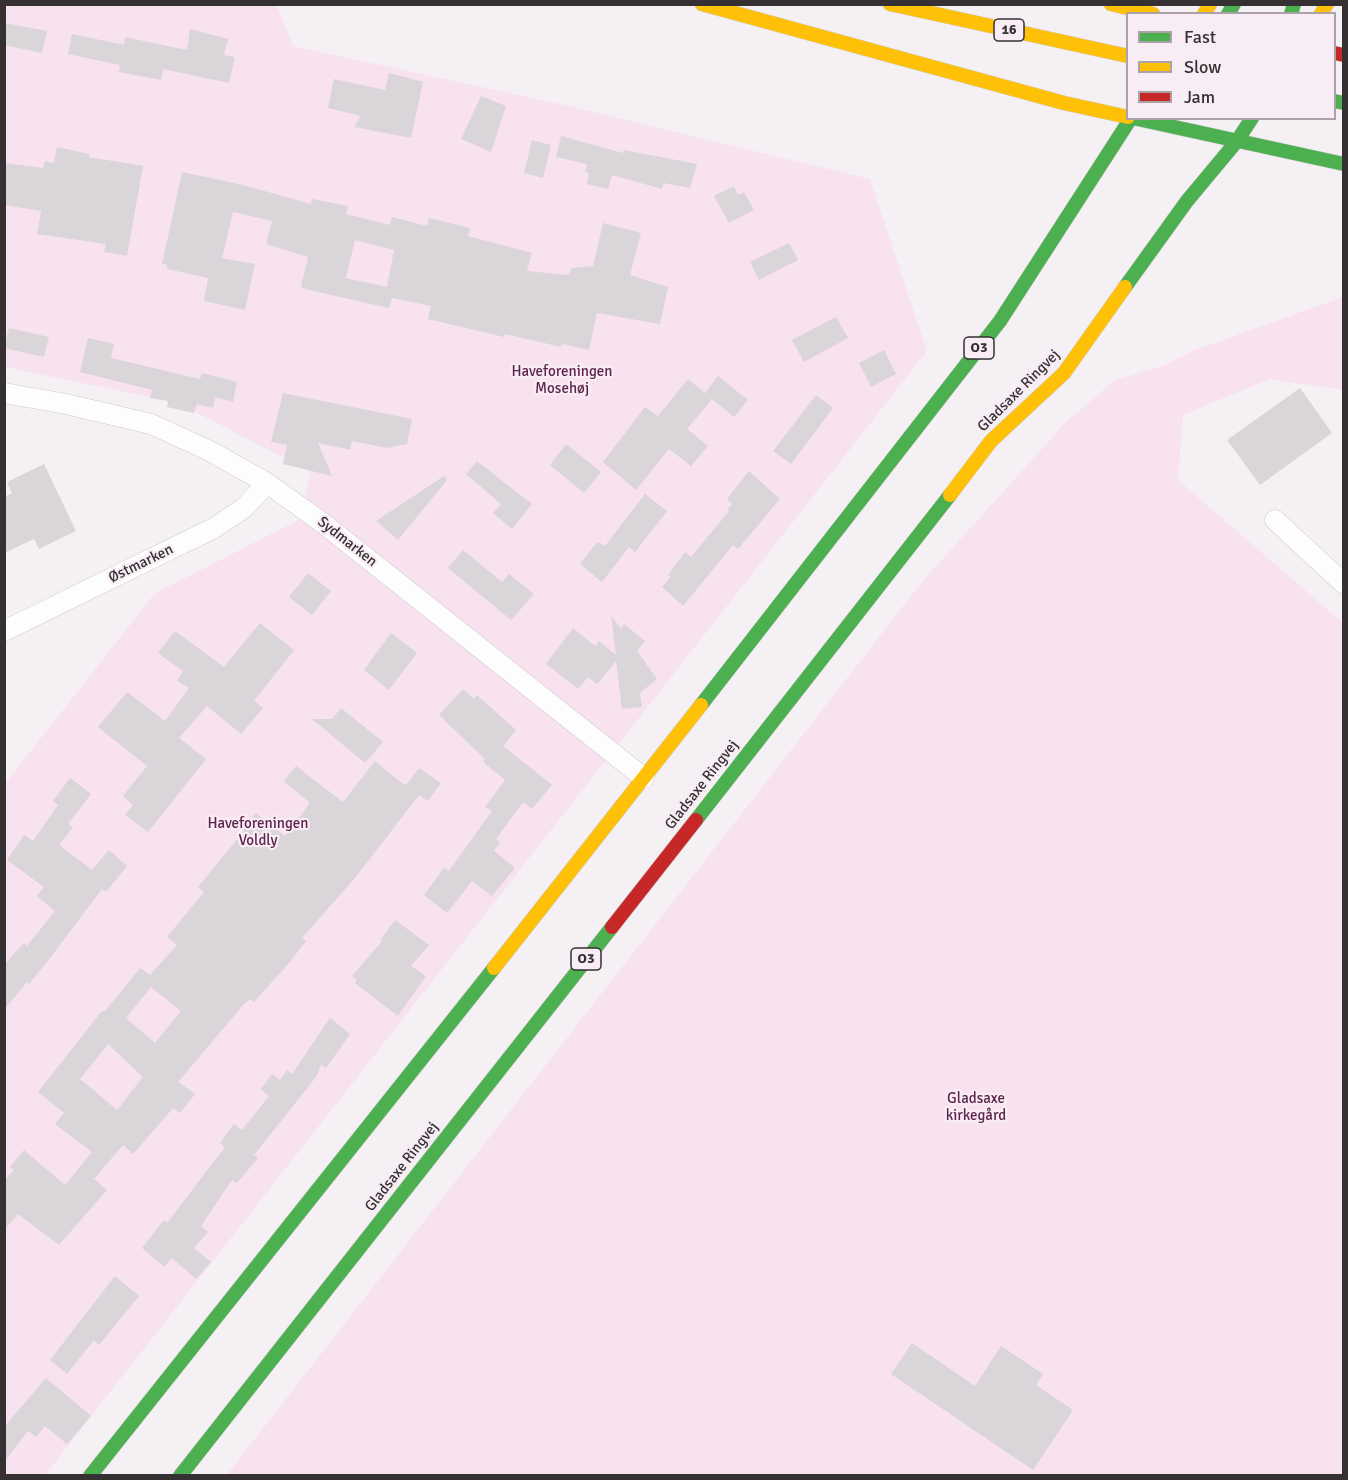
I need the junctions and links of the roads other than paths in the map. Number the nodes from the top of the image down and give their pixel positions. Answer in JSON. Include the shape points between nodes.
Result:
{"nodes":[{"id":1,"x":702,"y":4,"type":"edge"},
{"id":2,"x":890,"y":4,"type":"edge"},
{"id":3,"x":1111,"y":4,"type":"edge"},
{"id":4,"x":1145,"y":12,"type":"edge"},
{"id":5,"x":1126,"y":56,"type":"edge"},
{"id":6,"x":1126,"y":117,"type":"edge"},
{"id":7,"x":1130,"y":120,"type":"edge"},
{"id":8,"x":1149,"y":120,"type":"edge"},
{"id":9,"x":1176,"y":123,"type":"edge"},
{"id":10,"x":1244,"y":123,"type":"edge"},
{"id":11,"x":1237,"y":141,"type":"junction"},
{"id":12,"x":1344,"y":164,"type":"edge"},
{"id":13,"x":4,"y":393,"type":"edge"},
{"id":14,"x":267,"y":483,"type":"junction"},
{"id":15,"x":1275,"y":520,"type":"dead end"},
{"id":16,"x":1344,"y":584,"type":"edge"},
{"id":17,"x":4,"y":631,"type":"edge"},
{"id":18,"x":644,"y":778,"type":"junction"},
{"id":19,"x":90,"y":1476,"type":"edge"},
{"id":20,"x":180,"y":1476,"type":"edge"}],
"edges":[{"from":1,"to":6,"type":"main road"},
{"from":2,"to":5,"type":"main road","number":"16"},
{"from":3,"to":4,"type":"main road"},
{"from":7,"to":18,"type":"main road","number":"O3","via":[[1000,321]]},
{"from":8,"to":9,"type":"main road"},
{"from":9,"to":11,"type":"main road"},
{"from":10,"to":11,"type":"main road"},
{"from":11,"to":12,"type":"main road"},
{"from":11,"to":20,"type":"main road","name":"Gladsaxe Ringvej","number":"O3","via":[[1187,201],[1064,374],[991,441]]},
{"from":13,"to":14,"type":"street","name":"Sydmarken","via":[[152,424],[210,450]]},
{"from":14,"to":17,"type":"street","name":"Østmarken","via":[[244,508],[214,528]]},
{"from":14,"to":18,"type":"street","name":"Sydmarken"},
{"from":15,"to":16,"type":"street"},
{"from":18,"to":19,"type":"main road","number":"O3"}]}
